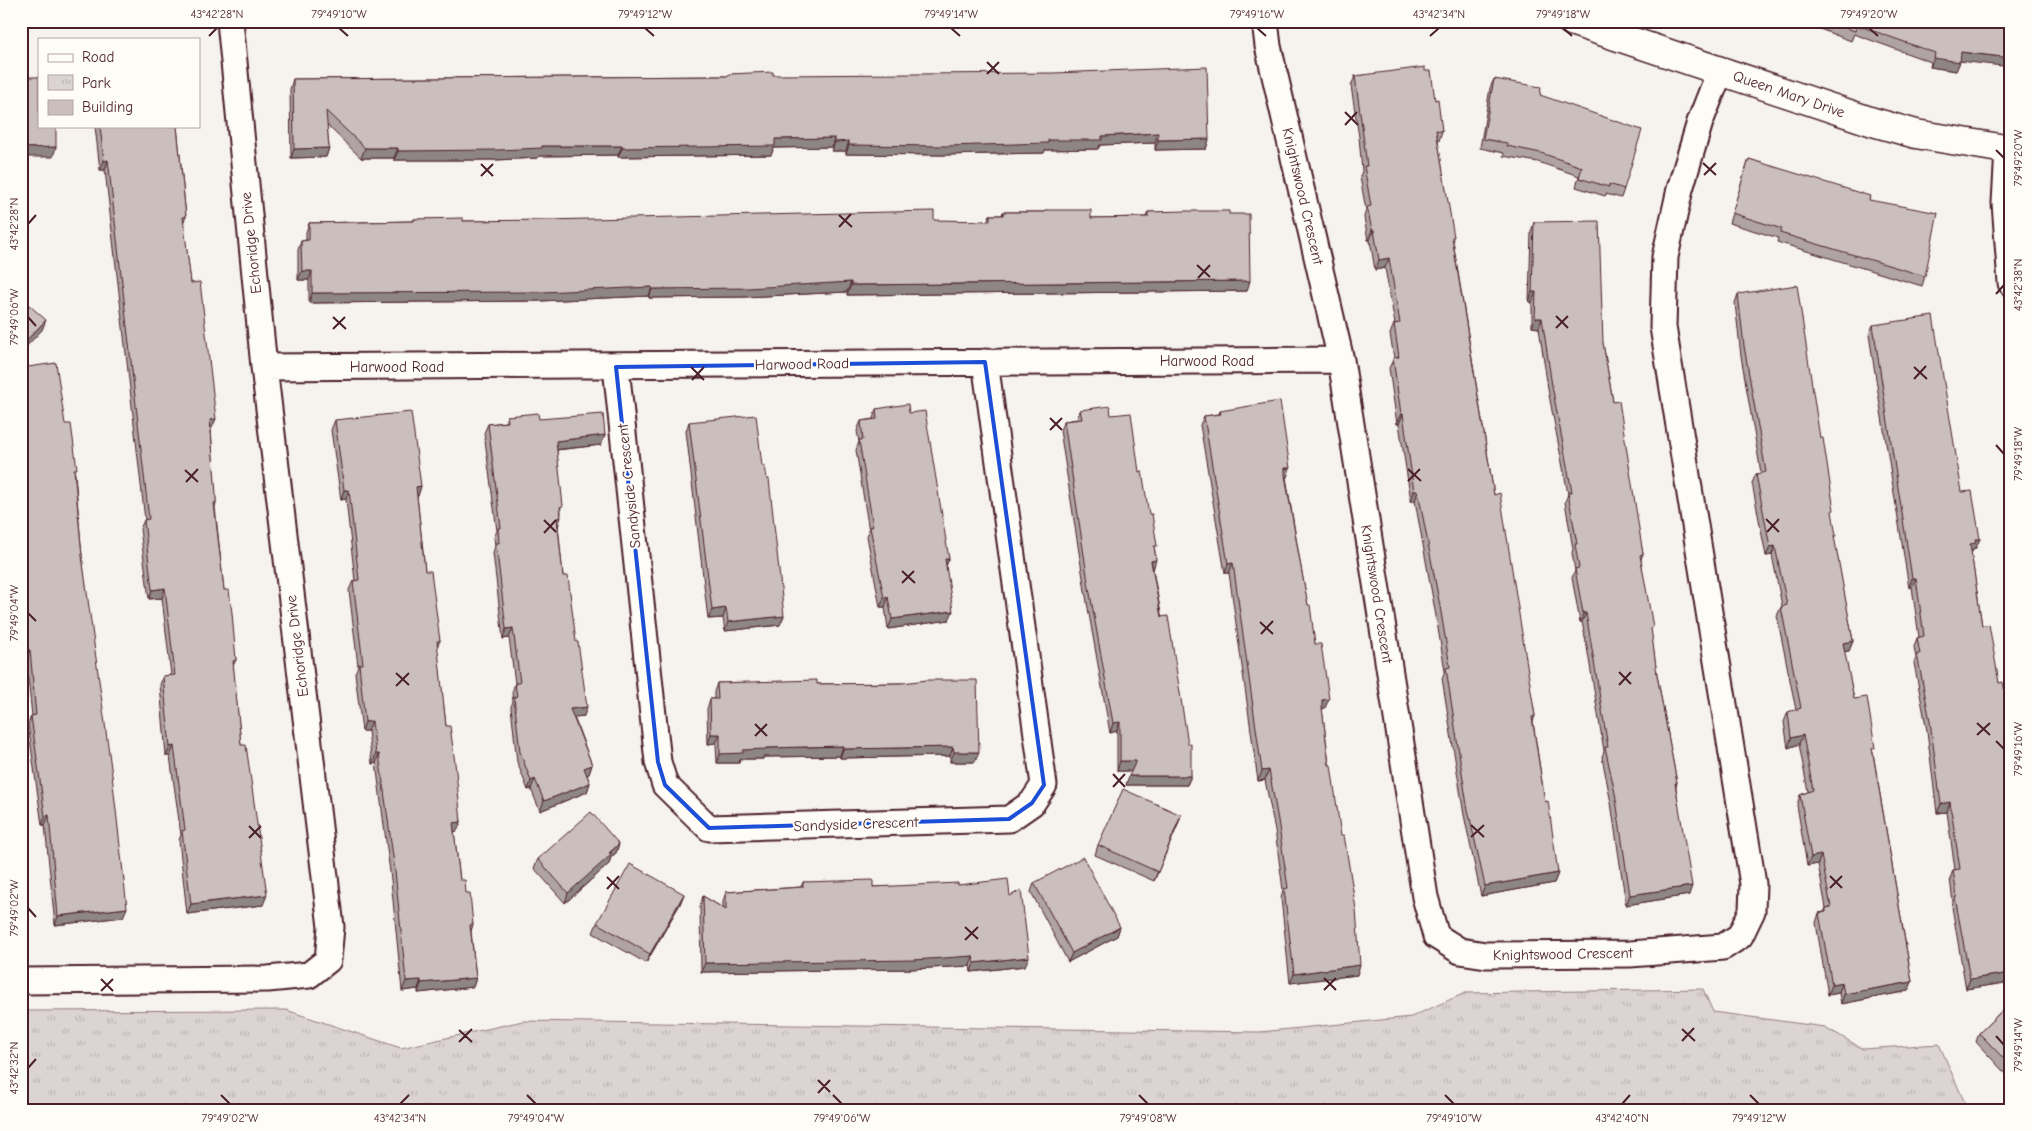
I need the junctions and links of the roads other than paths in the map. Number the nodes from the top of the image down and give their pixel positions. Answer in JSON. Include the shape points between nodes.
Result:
{"nodes":[{"id":1,"x":230,"y":21,"type":"edge"},
{"id":2,"x":1264,"y":21,"type":"edge"},
{"id":3,"x":1571,"y":21,"type":"edge"},
{"id":4,"x":1720,"y":71,"type":"junction"},
{"id":5,"x":2009,"y":150,"type":"edge"},
{"id":6,"x":2011,"y":283,"type":"edge"},
{"id":7,"x":1341,"y":360,"type":"junction"},
{"id":8,"x":985,"y":362,"type":"junction"},
{"id":9,"x":616,"y":366,"type":"junction"},
{"id":10,"x":264,"y":368,"type":"junction"},
{"id":11,"x":21,"y":981,"type":"edge"}],
"edges":[{"from":1,"to":10,"type":"street","name":"Echoridge Drive"},
{"from":2,"to":7,"type":"street","name":"Knightswood Crescent"},
{"from":3,"to":4,"type":"street","name":"Queen Mary Drive"},
{"from":4,"to":5,"type":"street","name":"Queen Mary Drive","via":[[1916,134]]},
{"from":4,"to":7,"type":"street","name":"Knightswood Crescent","via":[[1680,188],[1665,257],[1663,327],[1753,884],[1752,910],[1740,936],[1723,947],[1630,954],[1486,955],[1460,951],[1436,936],[1425,897]]},
{"from":5,"to":6,"type":"street","via":[[2005,203]]},
{"from":7,"to":8,"type":"street","name":"Harwood Road"},
{"from":8,"to":9,"type":"street","name":"Harwood Road"},
{"from":8,"to":9,"type":"street","name":"Sandyside Crescent","via":[[1044,785],[1032,803],[1009,819],[709,828],[665,785],[658,762]]},
{"from":9,"to":10,"type":"street","name":"Harwood Road"},
{"from":10,"to":11,"type":"street","name":"Echoridge Drive","via":[[330,927],[328,960],[309,975],[268,979]]}]}
